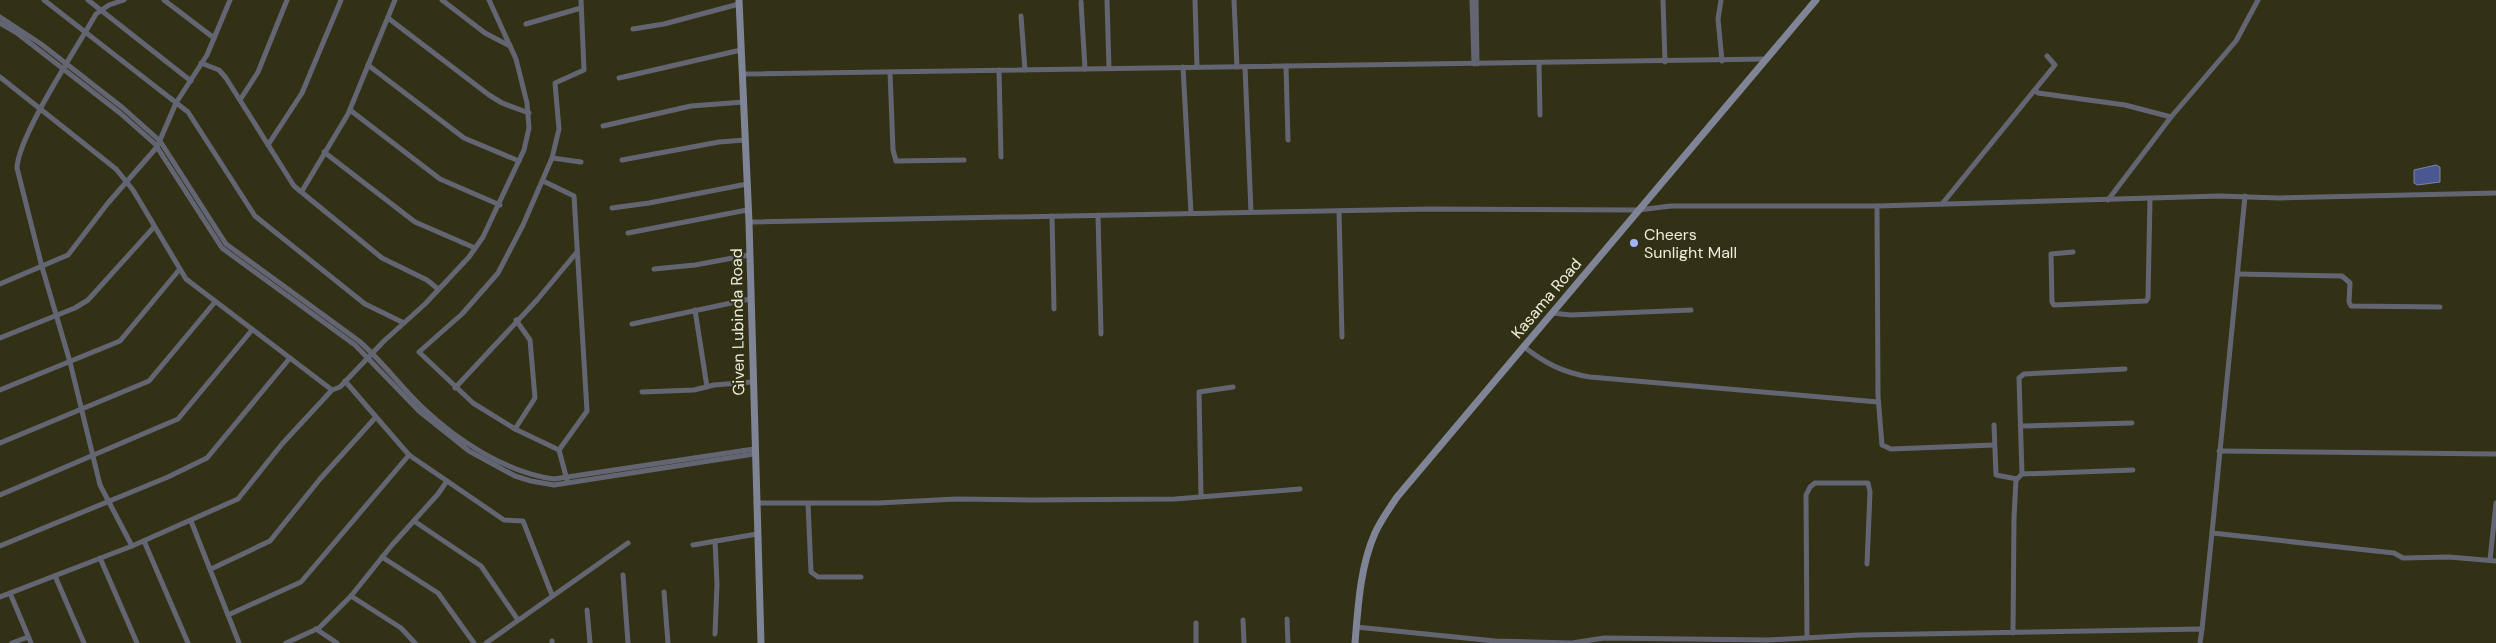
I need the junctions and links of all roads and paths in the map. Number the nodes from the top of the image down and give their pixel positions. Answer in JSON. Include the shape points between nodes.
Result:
{"nodes":[{"id":1,"x":44,"y":0,"type":"edge"},
{"id":2,"x":88,"y":0,"type":"edge"},
{"id":3,"x":124,"y":0,"type":"edge"},
{"id":4,"x":164,"y":0,"type":"edge"},
{"id":5,"x":230,"y":0,"type":"edge"},
{"id":6,"x":287,"y":0,"type":"edge"},
{"id":7,"x":341,"y":0,"type":"edge"},
{"id":8,"x":395,"y":0,"type":"edge"},
{"id":9,"x":442,"y":0,"type":"edge"},
{"id":10,"x":489,"y":0,"type":"edge"},
{"id":11,"x":581,"y":0,"type":"edge"},
{"id":12,"x":1107,"y":0,"type":"edge"},
{"id":13,"x":1195,"y":0,"type":"edge"},
{"id":14,"x":1234,"y":0,"type":"edge"},
{"id":15,"x":1472,"y":0,"type":"edge"},
{"id":16,"x":1476,"y":0,"type":"edge"},
{"id":17,"x":1663,"y":0,"type":"edge"},
{"id":18,"x":1721,"y":0,"type":"edge"},
{"id":19,"x":2258,"y":0,"type":"edge"},
{"id":20,"x":739,"y":2,"type":"edge"},
{"id":21,"x":1081,"y":2,"type":"dead end"},
{"id":22,"x":1813,"y":2,"type":"edge"},
{"id":23,"x":581,"y":8,"type":"junction"},
{"id":24,"x":101,"y":10,"type":"junction"},
{"id":25,"x":1021,"y":16,"type":"dead end"},
{"id":26,"x":0,"y":17,"type":"edge"},
{"id":27,"x":388,"y":18,"type":"junction"},
{"id":28,"x":0,"y":23,"type":"edge"},
{"id":29,"x":526,"y":24,"type":"dead end"},
{"id":30,"x":633,"y":29,"type":"dead end"},
{"id":31,"x":85,"y":32,"type":"junction"},
{"id":32,"x":214,"y":38,"type":"junction"},
{"id":33,"x":510,"y":46,"type":"junction"},
{"id":34,"x":741,"y":50,"type":"junction"},
{"id":35,"x":2047,"y":56,"type":"dead end"},
{"id":36,"x":1767,"y":59,"type":"junction"},
{"id":37,"x":1722,"y":61,"type":"junction"},
{"id":38,"x":1665,"y":62,"type":"junction"},
{"id":39,"x":201,"y":63,"type":"junction"},
{"id":40,"x":1475,"y":64,"type":"junction"},
{"id":41,"x":1539,"y":64,"type":"junction"},
{"id":42,"x":368,"y":65,"type":"junction"},
{"id":43,"x":1286,"y":66,"type":"junction"},
{"id":44,"x":65,"y":67,"type":"junction"},
{"id":45,"x":1183,"y":67,"type":"junction"},
{"id":46,"x":1197,"y":67,"type":"junction"},
{"id":47,"x":1237,"y":67,"type":"junction"},
{"id":48,"x":1245,"y":67,"type":"junction"},
{"id":49,"x":1109,"y":68,"type":"junction"},
{"id":50,"x":1085,"y":69,"type":"junction"},
{"id":51,"x":998,"y":70,"type":"junction"},
{"id":52,"x":1025,"y":70,"type":"junction"},
{"id":53,"x":890,"y":72,"type":"junction"},
{"id":54,"x":742,"y":74,"type":"junction"},
{"id":55,"x":0,"y":77,"type":"edge"},
{"id":56,"x":619,"y":78,"type":"dead end"},
{"id":57,"x":190,"y":81,"type":"junction"},
{"id":58,"x":2035,"y":90,"type":"junction"},
{"id":59,"x":240,"y":100,"type":"junction"},
{"id":60,"x":744,"y":102,"type":"junction"},
{"id":61,"x":176,"y":103,"type":"junction"},
{"id":62,"x":41,"y":109,"type":"junction"},
{"id":63,"x":350,"y":110,"type":"junction"},
{"id":64,"x":529,"y":113,"type":"junction"},
{"id":65,"x":1540,"y":116,"type":"dead end"},
{"id":66,"x":2171,"y":117,"type":"junction"},
{"id":67,"x":603,"y":126,"type":"dead end"},
{"id":68,"x":745,"y":140,"type":"junction"},
{"id":69,"x":1288,"y":140,"type":"dead end"},
{"id":70,"x":160,"y":141,"type":"junction"},
{"id":71,"x":268,"y":145,"type":"junction"},
{"id":72,"x":157,"y":147,"type":"junction"},
{"id":73,"x":324,"y":152,"type":"junction"},
{"id":74,"x":1001,"y":157,"type":"dead end"},
{"id":75,"x":552,"y":158,"type":"junction"},
{"id":76,"x":622,"y":160,"type":"dead end"},
{"id":77,"x":964,"y":160,"type":"dead end"},
{"id":78,"x":519,"y":161,"type":"junction"},
{"id":79,"x":581,"y":162,"type":"dead end"},
{"id":80,"x":543,"y":181,"type":"junction"},
{"id":81,"x":128,"y":182,"type":"junction"},
{"id":82,"x":747,"y":184,"type":"junction"},
{"id":83,"x":302,"y":191,"type":"junction"},
{"id":84,"x":2496,"y":193,"type":"edge"},
{"id":85,"x":2245,"y":196,"type":"junction"},
{"id":86,"x":2150,"y":199,"type":"junction"},
{"id":87,"x":2108,"y":200,"type":"junction"},
{"id":88,"x":1942,"y":204,"type":"junction"},
{"id":89,"x":500,"y":205,"type":"junction"},
{"id":90,"x":1877,"y":206,"type":"junction"},
{"id":91,"x":612,"y":208,"type":"dead end"},
{"id":92,"x":748,"y":210,"type":"junction"},
{"id":93,"x":1638,"y":210,"type":"junction"},
{"id":94,"x":1339,"y":211,"type":"junction"},
{"id":95,"x":1251,"y":212,"type":"junction"},
{"id":96,"x":1191,"y":213,"type":"junction"},
{"id":97,"x":1098,"y":215,"type":"junction"},
{"id":98,"x":1052,"y":216,"type":"junction"},
{"id":99,"x":748,"y":222,"type":"junction"},
{"id":100,"x":154,"y":227,"type":"junction"},
{"id":101,"x":628,"y":233,"type":"dead end"},
{"id":102,"x":476,"y":248,"type":"junction"},
{"id":103,"x":577,"y":252,"type":"junction"},
{"id":104,"x":2073,"y":252,"type":"dead end"},
{"id":105,"x":749,"y":254,"type":"junction"},
{"id":106,"x":42,"y":267,"type":"junction"},
{"id":107,"x":654,"y":269,"type":"dead end"},
{"id":108,"x":179,"y":270,"type":"junction"},
{"id":109,"x":2238,"y":274,"type":"junction"},
{"id":110,"x":0,"y":284,"type":"edge"},
{"id":111,"x":438,"y":289,"type":"junction"},
{"id":112,"x":750,"y":299,"type":"junction"},
{"id":113,"x":215,"y":302,"type":"junction"},
{"id":114,"x":2440,"y":306,"type":"dead end"},
{"id":115,"x":1054,"y":309,"type":"dead end"},
{"id":116,"x":695,"y":310,"type":"junction"},
{"id":117,"x":1691,"y":310,"type":"dead end"},
{"id":118,"x":1552,"y":313,"type":"junction"},
{"id":119,"x":56,"y":316,"type":"junction"},
{"id":120,"x":516,"y":320,"type":"junction"},
{"id":121,"x":404,"y":323,"type":"junction"},
{"id":122,"x":632,"y":324,"type":"dead end"},
{"id":123,"x":252,"y":330,"type":"junction"},
{"id":124,"x":1101,"y":334,"type":"dead end"},
{"id":125,"x":1342,"y":337,"type":"dead end"},
{"id":126,"x":0,"y":338,"type":"edge"},
{"id":127,"x":1523,"y":346,"type":"junction"},
{"id":128,"x":370,"y":355,"type":"junction"},
{"id":129,"x":290,"y":358,"type":"junction"},
{"id":130,"x":70,"y":362,"type":"junction"},
{"id":131,"x":2125,"y":369,"type":"dead end"},
{"id":132,"x":345,"y":381,"type":"junction"},
{"id":133,"x":752,"y":382,"type":"junction"},
{"id":134,"x":707,"y":387,"type":"junction"},
{"id":135,"x":455,"y":388,"type":"junction"},
{"id":136,"x":1233,"y":388,"type":"dead end"},
{"id":137,"x":0,"y":390,"type":"edge"},
{"id":138,"x":332,"y":390,"type":"junction"},
{"id":139,"x":642,"y":392,"type":"dead end"},
{"id":140,"x":1878,"y":402,"type":"junction"},
{"id":141,"x":82,"y":410,"type":"junction"},
{"id":142,"x":375,"y":418,"type":"junction"},
{"id":143,"x":2132,"y":423,"type":"dead end"},
{"id":144,"x":1994,"y":425,"type":"dead end"},
{"id":145,"x":2022,"y":426,"type":"junction"},
{"id":146,"x":515,"y":429,"type":"junction"},
{"id":147,"x":0,"y":443,"type":"edge"},
{"id":148,"x":1994,"y":445,"type":"junction"},
{"id":149,"x":559,"y":450,"type":"junction"},
{"id":150,"x":754,"y":451,"type":"junction"},
{"id":151,"x":2219,"y":451,"type":"junction"},
{"id":152,"x":2496,"y":454,"type":"edge"},
{"id":153,"x":409,"y":455,"type":"junction"},
{"id":154,"x":93,"y":456,"type":"junction"},
{"id":155,"x":2132,"y":470,"type":"dead end"},
{"id":156,"x":2022,"y":474,"type":"junction"},
{"id":157,"x":2017,"y":479,"type":"junction"},
{"id":158,"x":567,"y":480,"type":"junction"},
{"id":159,"x":447,"y":481,"type":"junction"},
{"id":160,"x":1300,"y":489,"type":"dead end"},
{"id":161,"x":0,"y":494,"type":"edge"},
{"id":162,"x":1201,"y":496,"type":"junction"},
{"id":163,"x":108,"y":502,"type":"junction"},
{"id":164,"x":756,"y":503,"type":"junction"},
{"id":165,"x":808,"y":503,"type":"junction"},
{"id":166,"x":2496,"y":503,"type":"edge"},
{"id":167,"x":191,"y":521,"type":"junction"},
{"id":168,"x":414,"y":521,"type":"junction"},
{"id":169,"x":2212,"y":533,"type":"junction"},
{"id":170,"x":757,"y":534,"type":"junction"},
{"id":171,"x":144,"y":540,"type":"junction"},
{"id":172,"x":715,"y":541,"type":"junction"},
{"id":173,"x":628,"y":543,"type":"dead end"},
{"id":174,"x":693,"y":545,"type":"dead end"},
{"id":175,"x":0,"y":546,"type":"edge"},
{"id":176,"x":132,"y":546,"type":"junction"},
{"id":177,"x":382,"y":557,"type":"junction"},
{"id":178,"x":100,"y":558,"type":"junction"},
{"id":179,"x":2493,"y":561,"type":"edge"},
{"id":180,"x":1867,"y":564,"type":"dead end"},
{"id":181,"x":210,"y":569,"type":"junction"},
{"id":182,"x":623,"y":575,"type":"dead end"},
{"id":183,"x":55,"y":576,"type":"junction"},
{"id":184,"x":861,"y":577,"type":"dead end"},
{"id":185,"x":664,"y":592,"type":"dead end"},
{"id":186,"x":10,"y":593,"type":"junction"},
{"id":187,"x":552,"y":595,"type":"junction"},
{"id":188,"x":351,"y":596,"type":"junction"},
{"id":189,"x":0,"y":597,"type":"edge"},
{"id":190,"x":587,"y":610,"type":"dead end"},
{"id":191,"x":228,"y":615,"type":"junction"},
{"id":192,"x":1287,"y":619,"type":"dead end"},
{"id":193,"x":518,"y":620,"type":"junction"},
{"id":194,"x":1243,"y":620,"type":"dead end"},
{"id":195,"x":1196,"y":623,"type":"dead end"},
{"id":196,"x":1356,"y":627,"type":"junction"},
{"id":197,"x":316,"y":629,"type":"junction"},
{"id":198,"x":2202,"y":629,"type":"junction"},
{"id":199,"x":2013,"y":633,"type":"junction"},
{"id":200,"x":715,"y":634,"type":"dead end"},
{"id":201,"x":28,"y":637,"type":"junction"},
{"id":202,"x":1806,"y":638,"type":"junction"},
{"id":203,"x":1764,"y":641,"type":"edge"},
{"id":204,"x":1722,"y":642,"type":"edge"},
{"id":205,"x":12,"y":643,"type":"edge"},
{"id":206,"x":31,"y":643,"type":"edge"},
{"id":207,"x":84,"y":643,"type":"edge"},
{"id":208,"x":137,"y":643,"type":"edge"},
{"id":209,"x":188,"y":643,"type":"edge"},
{"id":210,"x":239,"y":643,"type":"edge"},
{"id":211,"x":286,"y":643,"type":"edge"},
{"id":212,"x":337,"y":643,"type":"edge"},
{"id":213,"x":415,"y":643,"type":"edge"},
{"id":214,"x":474,"y":643,"type":"edge"},
{"id":215,"x":486,"y":643,"type":"edge"},
{"id":216,"x":590,"y":643,"type":"edge"},
{"id":217,"x":628,"y":643,"type":"edge"},
{"id":218,"x":668,"y":643,"type":"edge"},
{"id":219,"x":761,"y":643,"type":"edge"},
{"id":220,"x":1196,"y":643,"type":"edge"},
{"id":221,"x":1244,"y":643,"type":"edge"},
{"id":222,"x":1288,"y":643,"type":"edge"},
{"id":223,"x":1355,"y":643,"type":"edge"},
{"id":224,"x":2200,"y":643,"type":"edge"}],
"edges":[{"from":1,"to":31,"type":"street"},
{"from":2,"to":24,"type":"street"},
{"from":3,"to":24,"type":"street"},
{"from":4,"to":32,"type":"street"},
{"from":5,"to":32,"type":"street"},
{"from":6,"to":59,"type":"street","via":[[258,72]]},
{"from":7,"to":71,"type":"street","via":[[302,93]]},
{"from":8,"to":27,"type":"street"},
{"from":9,"to":33,"type":"street","via":[[485,33]]},
{"from":10,"to":33,"type":"street"},
{"from":11,"to":23,"type":"street"},
{"from":12,"to":49,"type":"street"},
{"from":13,"to":46,"type":"street"},
{"from":14,"to":47,"type":"street"},
{"from":15,"to":40,"type":"street"},
{"from":16,"to":40,"type":"street"},
{"from":17,"to":38,"type":"street"},
{"from":18,"to":37,"type":"street","via":[[1718,19]]},
{"from":19,"to":66,"type":"street","via":[[2236,41]]},
{"from":20,"to":30,"type":"street"},
{"from":20,"to":34,"type":"street","name":"Given Lubinda Road"},
{"from":21,"to":50,"type":"street"},
{"from":22,"to":36,"type":"street","name":"Kasama Road"},
{"from":23,"to":29,"type":"street"},
{"from":23,"to":75,"type":"street","via":[[584,70],[555,83],[559,129]]},
{"from":24,"to":31,"type":"street"},
{"from":24,"to":57,"type":"street"},
{"from":25,"to":52,"type":"street"},
{"from":26,"to":44,"type":"street","via":[[20,28]]},
{"from":27,"to":42,"type":"street"},
{"from":27,"to":64,"type":"street","via":[[489,95]]},
{"from":28,"to":44,"type":"street"},
{"from":31,"to":44,"type":"street"},
{"from":31,"to":61,"type":"street"},
{"from":32,"to":39,"type":"street"},
{"from":33,"to":64,"type":"street"},
{"from":34,"to":54,"type":"street","name":"Given Lubinda Road"},
{"from":34,"to":56,"type":"street"},
{"from":35,"to":58,"type":"street","via":[[2055,65]]},
{"from":36,"to":37,"type":"street"},
{"from":36,"to":93,"type":"street","name":"Kasama Road"},
{"from":37,"to":38,"type":"street"},
{"from":38,"to":41,"type":"street"},
{"from":39,"to":57,"type":"street"},
{"from":39,"to":59,"type":"street","via":[[219,70]]},
{"from":40,"to":41,"type":"street"},
{"from":40,"to":43,"type":"street"},
{"from":41,"to":65,"type":"street"},
{"from":42,"to":63,"type":"street"},
{"from":42,"to":78,"type":"street","via":[[464,138]]},
{"from":43,"to":48,"type":"street"},
{"from":43,"to":69,"type":"street"},
{"from":44,"to":62,"type":"street"},
{"from":44,"to":70,"type":"street","via":[[123,108]]},
{"from":44,"to":72,"type":"street"},
{"from":45,"to":46,"type":"street"},
{"from":45,"to":49,"type":"street"},
{"from":45,"to":96,"type":"street"},
{"from":46,"to":47,"type":"street"},
{"from":47,"to":48,"type":"street"},
{"from":48,"to":95,"type":"street"},
{"from":49,"to":50,"type":"street"},
{"from":50,"to":52,"type":"street"},
{"from":51,"to":52,"type":"street"},
{"from":51,"to":53,"type":"street"},
{"from":51,"to":74,"type":"street"},
{"from":53,"to":54,"type":"street"},
{"from":53,"to":77,"type":"street","via":[[896,161]]},
{"from":54,"to":60,"type":"street","name":"Given Lubinda Road"},
{"from":55,"to":62,"type":"street"},
{"from":57,"to":61,"type":"street"},
{"from":58,"to":66,"type":"street","via":[[2038,93],[2125,104]]},
{"from":58,"to":88,"type":"street"},
{"from":59,"to":71,"type":"street"},
{"from":60,"to":67,"type":"street","via":[[691,106]]},
{"from":60,"to":68,"type":"street","name":"Given Lubinda Road"},
{"from":61,"to":70,"type":"street"},
{"from":61,"to":121,"type":"street","via":[[199,125],[255,216],[365,304]]},
{"from":62,"to":81,"type":"street"},
{"from":62,"to":106,"type":"street","via":[[17,159],[17,168]]},
{"from":63,"to":73,"type":"street"},
{"from":63,"to":89,"type":"street","via":[[440,179]]},
{"from":64,"to":78,"type":"street","via":[[529,128]]},
{"from":66,"to":87,"type":"street"},
{"from":68,"to":76,"type":"street"},
{"from":68,"to":82,"type":"street","name":"Given Lubinda Road"},
{"from":70,"to":72,"type":"street"},
{"from":70,"to":128,"type":"street","via":[[226,244]]},
{"from":71,"to":83,"type":"street","via":[[287,177]]},
{"from":72,"to":81,"type":"street"},
{"from":72,"to":128,"type":"street","via":[[222,248]]},
{"from":73,"to":83,"type":"street"},
{"from":73,"to":102,"type":"street","via":[[415,222]]},
{"from":75,"to":79,"type":"street"},
{"from":75,"to":80,"type":"street"},
{"from":78,"to":89,"type":"street"},
{"from":80,"to":103,"type":"street","via":[[574,196]]},
{"from":80,"to":135,"type":"street","via":[[498,273],[462,314],[419,352]]},
{"from":81,"to":100,"type":"street"},
{"from":81,"to":106,"type":"street","via":[[68,256]]},
{"from":82,"to":91,"type":"street"},
{"from":82,"to":92,"type":"street","name":"Given Lubinda Road"},
{"from":83,"to":111,"type":"street","via":[[382,258],[427,280]]},
{"from":84,"to":85,"type":"street"},
{"from":85,"to":86,"type":"street"},
{"from":85,"to":109,"type":"street"},
{"from":86,"to":87,"type":"street"},
{"from":86,"to":104,"type":"street","via":[[2146,301],[2054,305],[2051,254]]},
{"from":87,"to":88,"type":"street"},
{"from":88,"to":90,"type":"street"},
{"from":89,"to":102,"type":"street"},
{"from":90,"to":93,"type":"street","via":[[1671,206]]},
{"from":90,"to":140,"type":"street"},
{"from":92,"to":99,"type":"street","name":"Given Lubinda Road"},
{"from":92,"to":101,"type":"street"},
{"from":93,"to":94,"type":"street"},
{"from":93,"to":118,"type":"street","name":"Kasama Road"},
{"from":94,"to":95,"type":"street"},
{"from":94,"to":125,"type":"street"},
{"from":95,"to":96,"type":"street"},
{"from":96,"to":97,"type":"street"},
{"from":97,"to":98,"type":"street"},
{"from":97,"to":124,"type":"street"},
{"from":98,"to":99,"type":"street"},
{"from":98,"to":115,"type":"street"},
{"from":99,"to":105,"type":"street","name":"Given Lubinda Road"},
{"from":100,"to":108,"type":"street"},
{"from":100,"to":119,"type":"street","via":[[88,300]]},
{"from":102,"to":111,"type":"street"},
{"from":103,"to":120,"type":"street"},
{"from":103,"to":149,"type":"street","via":[[587,411]]},
{"from":105,"to":107,"type":"street"},
{"from":105,"to":112,"type":"street","name":"Given Lubinda Road"},
{"from":106,"to":110,"type":"street"},
{"from":106,"to":119,"type":"street"},
{"from":108,"to":113,"type":"street"},
{"from":108,"to":130,"type":"street","via":[[120,341]]},
{"from":109,"to":114,"type":"street","via":[[2342,276],[2350,283],[2351,306]]},
{"from":109,"to":151,"type":"street"},
{"from":111,"to":121,"type":"street"},
{"from":112,"to":116,"type":"street"},
{"from":112,"to":133,"type":"street","name":"Given Lubinda Road"},
{"from":113,"to":123,"type":"street"},
{"from":113,"to":141,"type":"street","via":[[149,381]]},
{"from":116,"to":122,"type":"street"},
{"from":116,"to":134,"type":"street"},
{"from":117,"to":118,"type":"street"},
{"from":118,"to":127,"type":"street","name":"Kasama Road"},
{"from":119,"to":126,"type":"street"},
{"from":119,"to":130,"type":"street"},
{"from":120,"to":135,"type":"street"},
{"from":120,"to":146,"type":"street","via":[[530,340],[535,398]]},
{"from":121,"to":128,"type":"street"},
{"from":123,"to":129,"type":"street"},
{"from":123,"to":154,"type":"street","via":[[178,420]]},
{"from":127,"to":140,"type":"street","via":[[1551,366],[1590,378]]},
{"from":127,"to":196,"type":"street","name":"Kasama Road","via":[[1397,497],[1379,524],[1362,579]]},
{"from":128,"to":132,"type":"street"},
{"from":128,"to":158,"type":"street","via":[[422,407],[472,446],[517,471]]},
{"from":129,"to":138,"type":"street"},
{"from":129,"to":163,"type":"street","via":[[207,458]]},
{"from":130,"to":137,"type":"street"},
{"from":130,"to":141,"type":"street"},
{"from":131,"to":145,"type":"street","via":[[2022,374],[2019,389]]},
{"from":132,"to":138,"type":"street"},
{"from":132,"to":142,"type":"street"},
{"from":133,"to":134,"type":"street"},
{"from":133,"to":150,"type":"street","name":"Given Lubinda Road"},
{"from":134,"to":139,"type":"street"},
{"from":135,"to":146,"type":"street"},
{"from":136,"to":162,"type":"street","via":[[1199,392]]},
{"from":138,"to":167,"type":"street","via":[[238,498]]},
{"from":140,"to":148,"type":"street","via":[[1880,440],[1884,447]]},
{"from":141,"to":147,"type":"street"},
{"from":141,"to":154,"type":"street"},
{"from":142,"to":153,"type":"street"},
{"from":142,"to":181,"type":"street","via":[[270,541]]},
{"from":143,"to":145,"type":"street"},
{"from":144,"to":148,"type":"street"},
{"from":145,"to":156,"type":"street"},
{"from":146,"to":149,"type":"street"},
{"from":148,"to":157,"type":"street","via":[[1996,475]]},
{"from":149,"to":158,"type":"street"},
{"from":150,"to":158,"type":"street"},
{"from":150,"to":164,"type":"street","name":"Given Lubinda Road"},
{"from":151,"to":152,"type":"street"},
{"from":151,"to":169,"type":"street"},
{"from":153,"to":159,"type":"street"},
{"from":153,"to":191,"type":"street","via":[[301,582]]},
{"from":154,"to":161,"type":"street"},
{"from":154,"to":163,"type":"street"},
{"from":155,"to":156,"type":"street"},
{"from":156,"to":157,"type":"street"},
{"from":157,"to":199,"type":"street"},
{"from":159,"to":168,"type":"street"},
{"from":159,"to":187,"type":"street","via":[[504,520],[523,521]]},
{"from":160,"to":162,"type":"street"},
{"from":162,"to":165,"type":"street","via":[[1175,499]]},
{"from":163,"to":175,"type":"street"},
{"from":163,"to":176,"type":"street"},
{"from":164,"to":165,"type":"street"},
{"from":164,"to":170,"type":"street","name":"Given Lubinda Road"},
{"from":165,"to":184,"type":"street","via":[[812,572],[818,577]]},
{"from":166,"to":179,"type":"street"},
{"from":167,"to":171,"type":"street"},
{"from":167,"to":181,"type":"street"},
{"from":168,"to":177,"type":"street"},
{"from":168,"to":193,"type":"street","via":[[481,566]]},
{"from":169,"to":179,"type":"street","via":[[2364,549],[2394,553],[2403,558],[2449,557]]},
{"from":169,"to":198,"type":"street"},
{"from":170,"to":172,"type":"street"},
{"from":170,"to":219,"type":"street","name":"Given Lubinda Road"},
{"from":171,"to":176,"type":"street"},
{"from":171,"to":209,"type":"street"},
{"from":172,"to":174,"type":"street"},
{"from":172,"to":200,"type":"street"},
{"from":173,"to":187,"type":"street"},
{"from":176,"to":178,"type":"street"},
{"from":177,"to":188,"type":"street"},
{"from":177,"to":214,"type":"street","via":[[438,592]]},
{"from":178,"to":183,"type":"street"},
{"from":178,"to":208,"type":"street"},
{"from":180,"to":202,"type":"street","via":[[1868,483],[1815,483],[1806,495]]},
{"from":181,"to":191,"type":"street"},
{"from":182,"to":217,"type":"street"},
{"from":183,"to":186,"type":"street"},
{"from":183,"to":207,"type":"street"},
{"from":185,"to":218,"type":"street"},
{"from":186,"to":189,"type":"street"},
{"from":186,"to":201,"type":"street"},
{"from":187,"to":193,"type":"street"},
{"from":188,"to":197,"type":"street"},
{"from":188,"to":213,"type":"street","via":[[401,628]]},
{"from":190,"to":216,"type":"street"},
{"from":191,"to":210,"type":"street"},
{"from":192,"to":222,"type":"street"},
{"from":193,"to":215,"type":"street"},
{"from":194,"to":221,"type":"street"},
{"from":195,"to":220,"type":"street"},
{"from":196,"to":204,"type":"street","via":[[1495,641],[1572,643],[1604,638]]},
{"from":196,"to":223,"type":"street","name":"Kasama Road"},
{"from":197,"to":211,"type":"street"},
{"from":197,"to":212,"type":"street"},
{"from":198,"to":199,"type":"street"},
{"from":198,"to":224,"type":"street"},
{"from":199,"to":202,"type":"street"},
{"from":201,"to":205,"type":"street"},
{"from":201,"to":206,"type":"street"},
{"from":202,"to":203,"type":"street"},
{"from":203,"to":204,"type":"street"}]}
